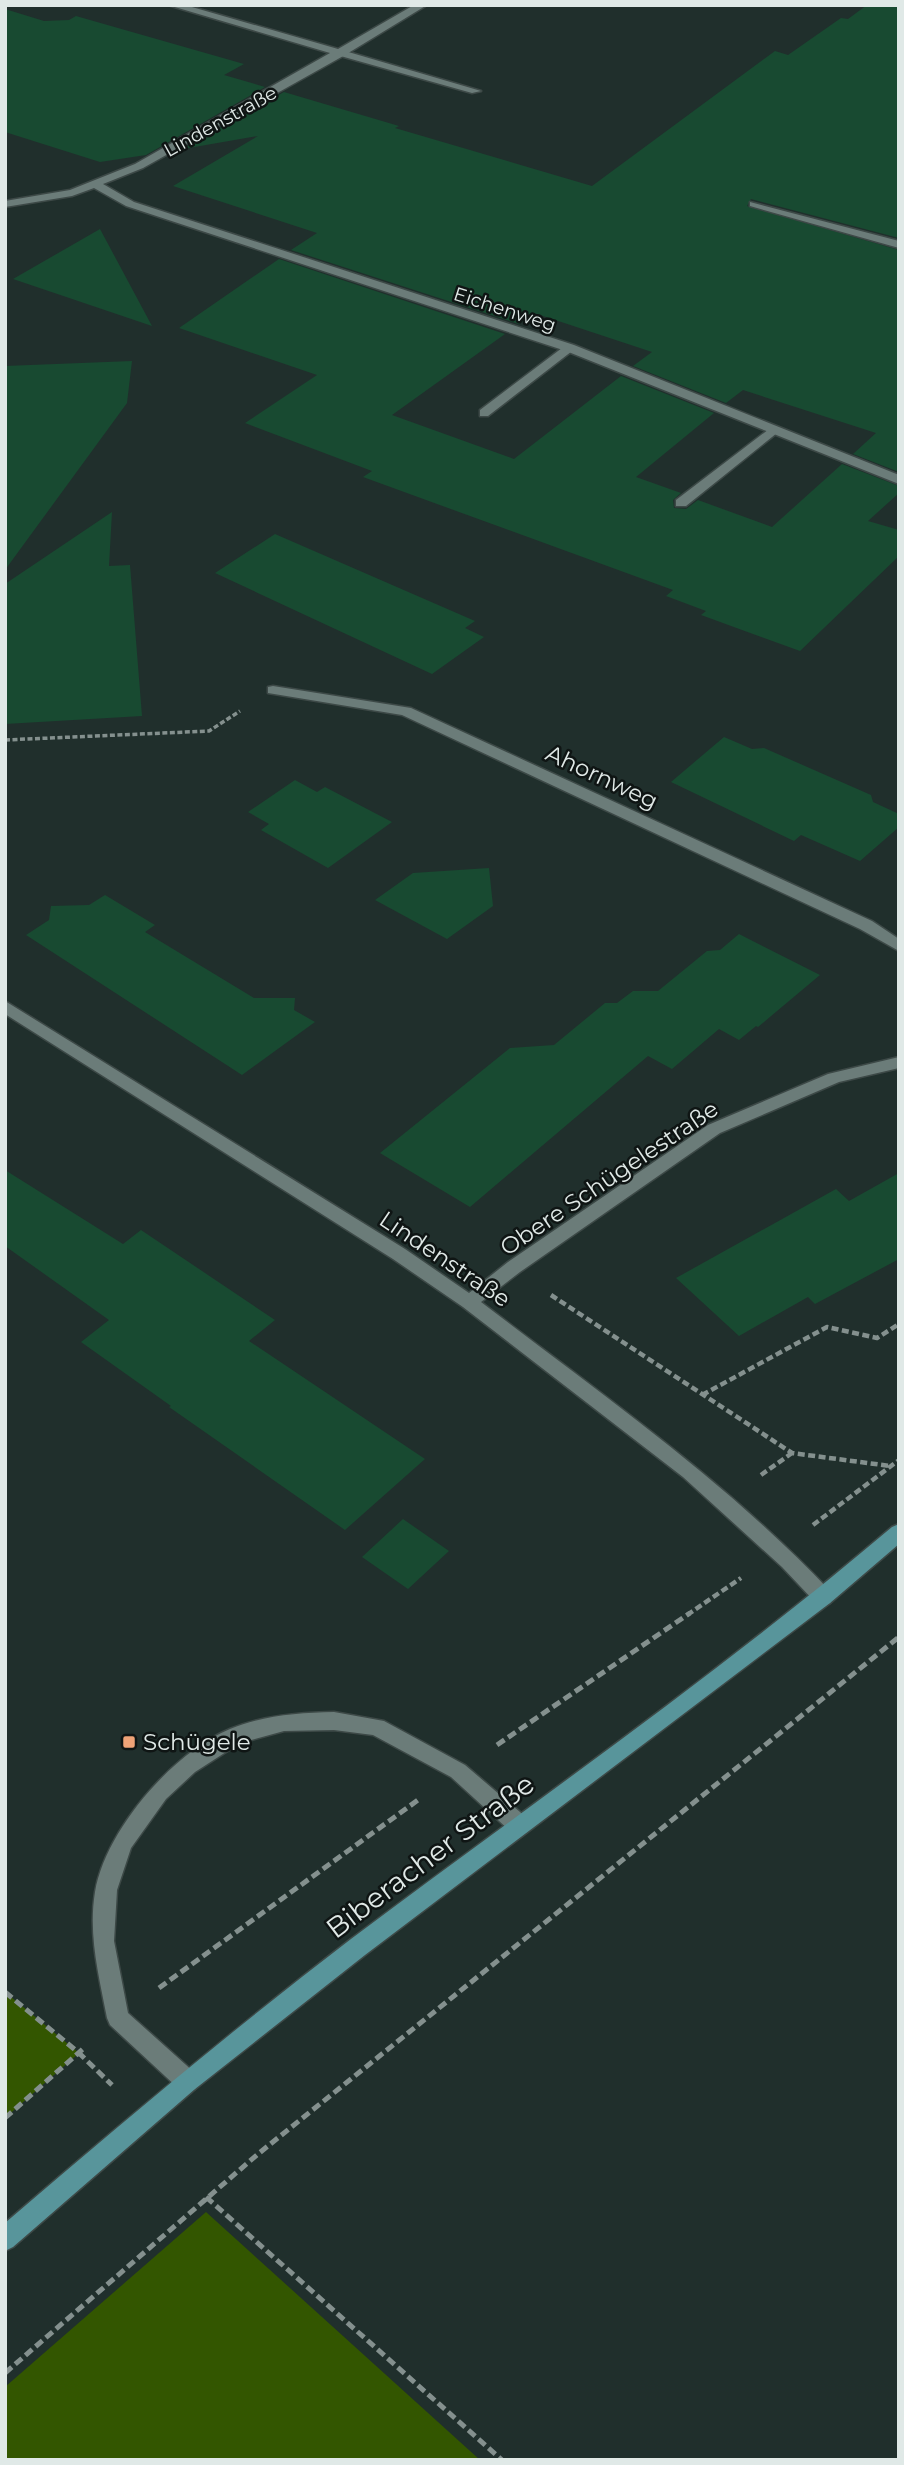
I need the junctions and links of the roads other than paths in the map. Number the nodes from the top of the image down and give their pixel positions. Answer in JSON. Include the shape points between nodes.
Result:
{"nodes":[{"id":1,"x":173,"y":5,"type":"edge"},
{"id":2,"x":422,"y":5,"type":"edge"},
{"id":3,"x":341,"y":53,"type":"junction"},
{"id":4,"x":476,"y":91,"type":"dead end"},
{"id":5,"x":96,"y":185,"type":"junction"},
{"id":6,"x":5,"y":204,"type":"edge"},
{"id":7,"x":754,"y":204,"type":"dead end"},
{"id":8,"x":899,"y":245,"type":"edge"},
{"id":9,"x":570,"y":348,"type":"junction"},
{"id":10,"x":484,"y":413,"type":"dead end"},
{"id":11,"x":772,"y":430,"type":"junction"},
{"id":12,"x":899,"y":480,"type":"edge"},
{"id":13,"x":681,"y":503,"type":"dead end"},
{"id":14,"x":273,"y":690,"type":"road end"},
{"id":15,"x":899,"y":946,"type":"edge"},
{"id":16,"x":5,"y":1006,"type":"edge"},
{"id":17,"x":899,"y":1062,"type":"edge"},
{"id":18,"x":469,"y":1302,"type":"junction"},
{"id":19,"x":899,"y":1532,"type":"edge"},
{"id":20,"x":823,"y":1597,"type":"junction"},
{"id":21,"x":519,"y":1825,"type":"junction"},
{"id":22,"x":187,"y":2081,"type":"junction"},
{"id":23,"x":5,"y":2239,"type":"edge"}],
"edges":[{"from":1,"to":3,"type":"street"},
{"from":2,"to":3,"type":"street","name":"Lindenstraße"},
{"from":3,"to":4,"type":"street"},
{"from":3,"to":5,"type":"street","name":"Lindenstraße","via":[[139,166]]},
{"from":5,"to":6,"type":"street","name":"Lindenstraße"},
{"from":5,"to":9,"type":"street","name":"Eichenweg","via":[[130,204]]},
{"from":7,"to":8,"type":"street"},
{"from":9,"to":10,"type":"street"},
{"from":9,"to":11,"type":"street","name":"Eichenweg"},
{"from":11,"to":12,"type":"street","name":"Eichenweg"},
{"from":11,"to":13,"type":"street"},
{"from":14,"to":15,"type":"street","name":"Ahornweg","via":[[405,711],[854,920]]},
{"from":16,"to":18,"type":"street","name":"Lindenstraße"},
{"from":17,"to":18,"type":"street","name":"Obere Schügelestraße","via":[[834,1078],[714,1129]]},
{"from":18,"to":20,"type":"street","name":"Lindenstraße","via":[[690,1472]]},
{"from":19,"to":20,"type":"street","name":"Biberacher Straße"},
{"from":20,"to":21,"type":"street","name":"Biberacher Straße"},
{"from":21,"to":22,"type":"street","name":"Biberacher Straße"},
{"from":21,"to":22,"type":"street","via":[[458,1771],[377,1727],[334,1721],[284,1722],[234,1736],[188,1766],[159,1793],[122,1844],[106,1890],[103,1941],[118,2018]]},
{"from":22,"to":23,"type":"street","name":"Biberacher Straße"}]}
